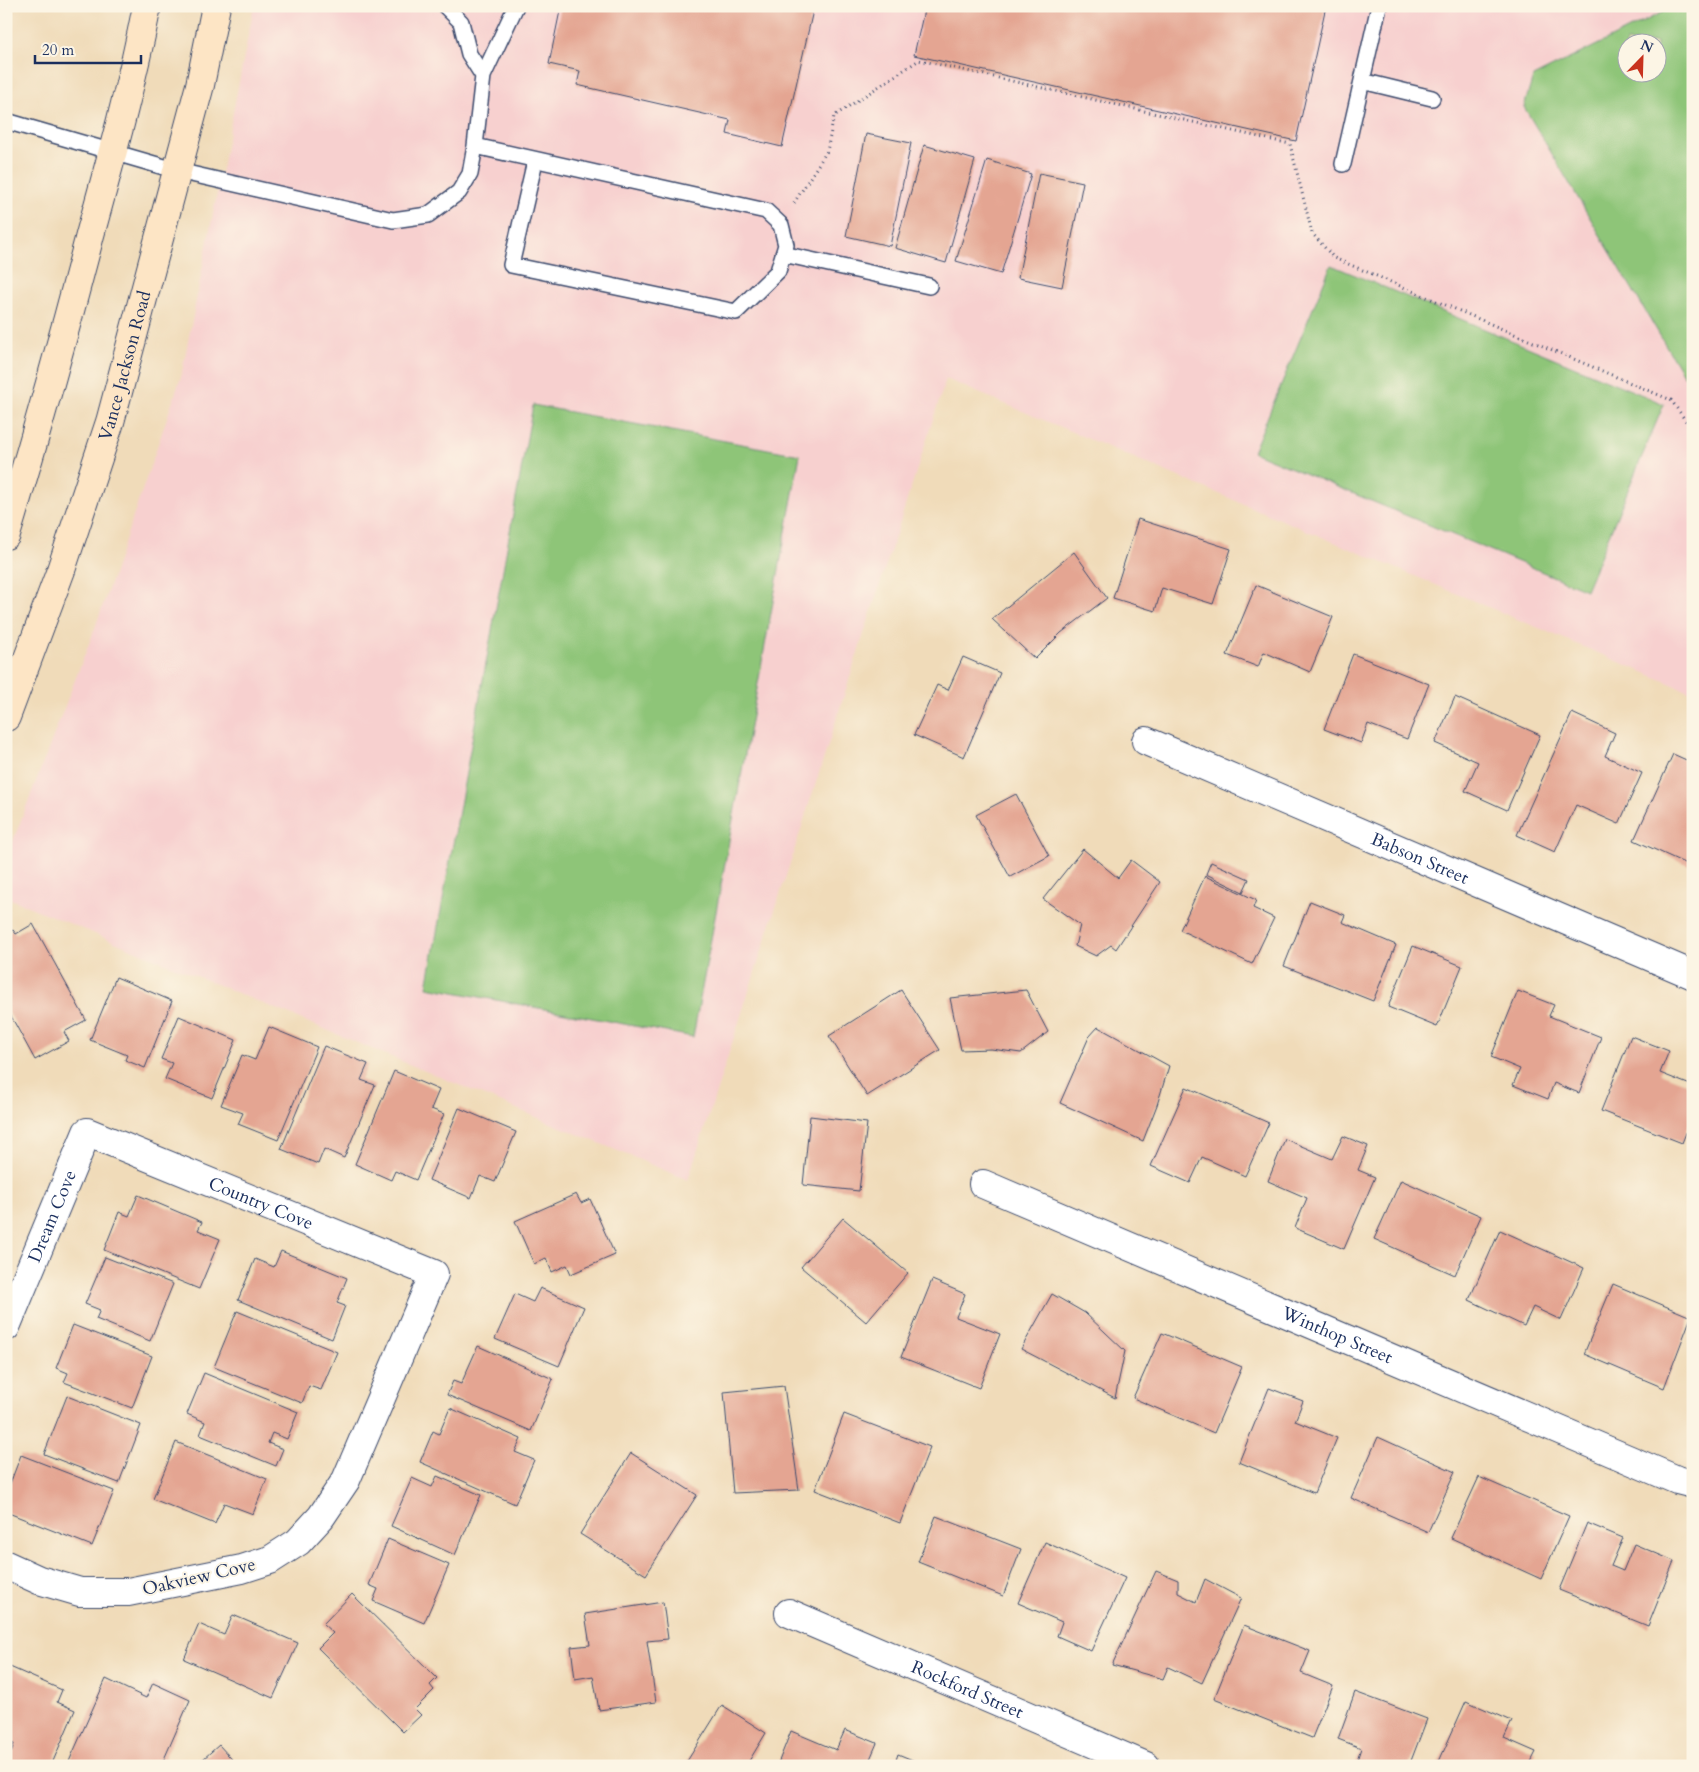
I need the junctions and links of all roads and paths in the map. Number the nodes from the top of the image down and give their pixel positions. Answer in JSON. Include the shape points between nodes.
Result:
{"nodes":[{"id":1,"x":147,"y":6,"type":"edge"},
{"id":2,"x":216,"y":6,"type":"edge"},
{"id":3,"x":445,"y":6,"type":"edge"},
{"id":4,"x":516,"y":6,"type":"edge"},
{"id":5,"x":1378,"y":6,"type":"edge"},
{"id":6,"x":483,"y":76,"type":"junction"},
{"id":7,"x":1362,"y":80,"type":"junction"},
{"id":8,"x":1432,"y":98,"type":"dead end"},
{"id":9,"x":6,"y":121,"type":"edge"},
{"id":10,"x":475,"y":146,"type":"junction"},
{"id":11,"x":112,"y":152,"type":"junction"},
{"id":12,"x":535,"y":161,"type":"junction"},
{"id":13,"x":1343,"y":164,"type":"dead end"},
{"id":14,"x":178,"y":171,"type":"junction"},
{"id":15,"x":781,"y":225,"type":"junction"},
{"id":16,"x":783,"y":254,"type":"junction"},
{"id":17,"x":929,"y":286,"type":"dead end"},
{"id":18,"x":1693,"y":431,"type":"edge"},
{"id":19,"x":8,"y":526,"type":"edge"},
{"id":20,"x":6,"y":717,"type":"edge"},
{"id":21,"x":1146,"y":741,"type":"dead end"},
{"id":22,"x":1693,"y":975,"type":"edge"},
{"id":23,"x":87,"y":1132,"type":"joint"},
{"id":24,"x":983,"y":1184,"type":"dead end"},
{"id":25,"x":434,"y":1274,"type":"joint"},
{"id":26,"x":6,"y":1327,"type":"edge"},
{"id":27,"x":1693,"y":1484,"type":"edge"},
{"id":28,"x":6,"y":1565,"type":"edge"},
{"id":29,"x":789,"y":1613,"type":"dead end"},
{"id":30,"x":1146,"y":1766,"type":"edge"}],
"edges":[{"from":1,"to":11,"type":"main road"},
{"from":2,"to":14,"type":"main road","name":"Vance Jackson Road"},
{"from":3,"to":6,"type":"lane","via":[[461,22],[469,54]]},
{"from":4,"to":6,"type":"lane"},
{"from":5,"to":7,"type":"lane"},
{"from":6,"to":10,"type":"lane"},
{"from":7,"to":8,"type":"lane"},
{"from":7,"to":13,"type":"lane"},
{"from":9,"to":11,"type":"lane"},
{"from":10,"to":12,"type":"lane"},
{"from":10,"to":14,"type":"lane","via":[[470,174],[459,192],[428,215],[393,220]]},
{"from":11,"to":14,"type":"lane"},
{"from":11,"to":19,"type":"main road","via":[[45,404]]},
{"from":12,"to":15,"type":"lane","via":[[766,211]]},
{"from":12,"to":16,"type":"lane","via":[[511,265],[736,312],[778,271]]},
{"from":14,"to":20,"type":"main road","name":"Vance Jackson Road","via":[[110,422],[61,570]]},
{"from":15,"to":16,"type":"lane","via":[[786,245]]},
{"from":15,"to":18,"type":"path","via":[[827,151],[834,116],[919,60],[1290,144],[1312,233],[1334,258],[1670,400]]},
{"from":16,"to":17,"type":"lane"},
{"from":21,"to":22,"type":"street","name":"Babson Street"},
{"from":23,"to":25,"type":"street","name":"Country Cove"},
{"from":23,"to":26,"type":"street","name":"Dream Cove"},
{"from":24,"to":27,"type":"street","name":"Winthop Street","via":[[1677,1480]]},
{"from":25,"to":28,"type":"street","name":"Oakview Cove","via":[[346,1480],[321,1517],[298,1542],[270,1560],[242,1569],[128,1592],[80,1592],[39,1580]]},
{"from":29,"to":30,"type":"street","name":"Rockford Street"}]}
